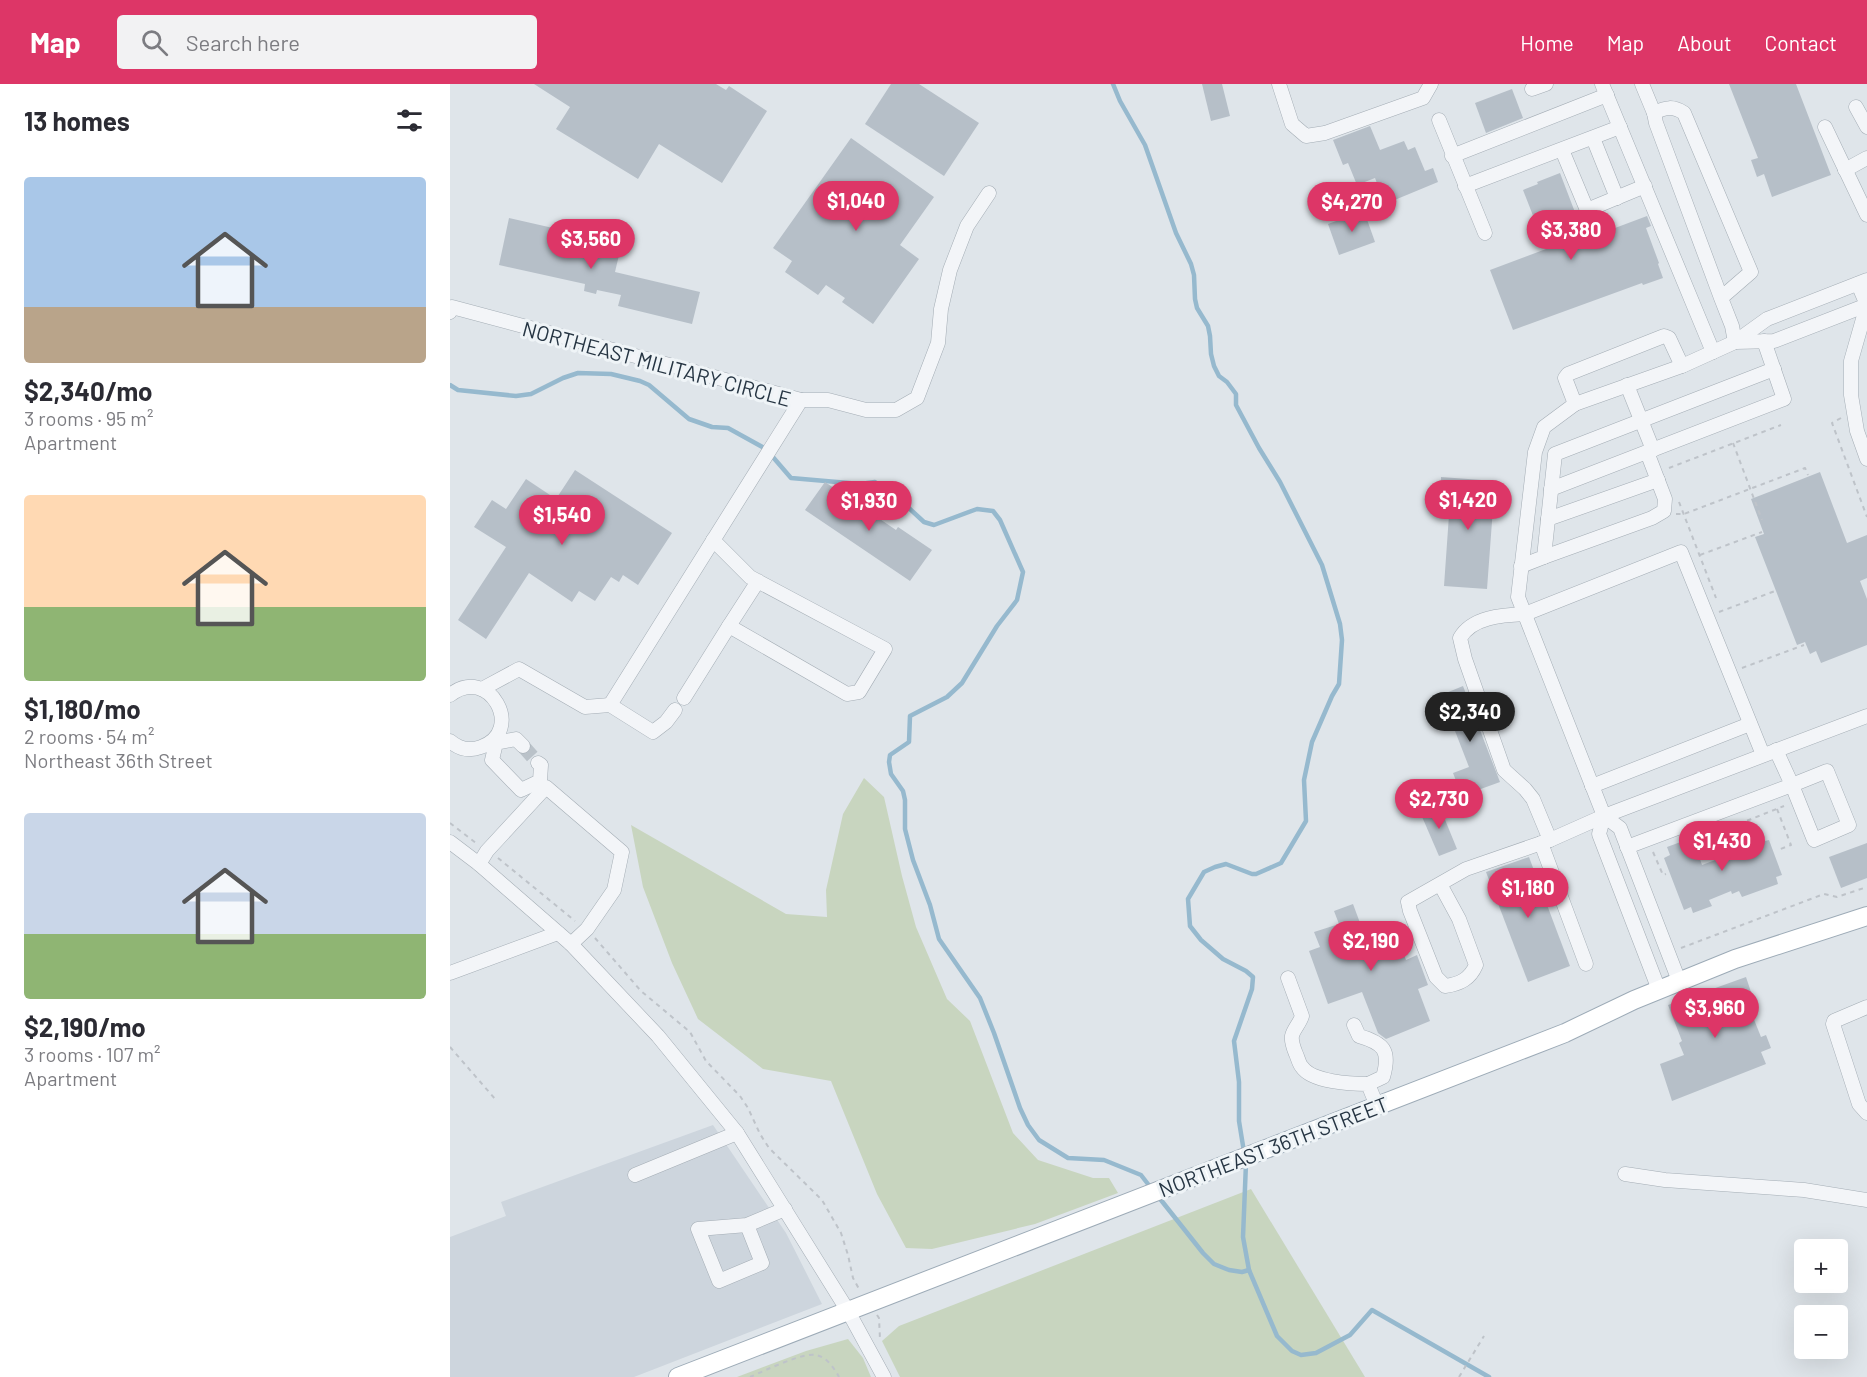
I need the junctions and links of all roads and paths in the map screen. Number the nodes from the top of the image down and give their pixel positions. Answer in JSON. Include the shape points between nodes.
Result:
{"nodes":[{"id":1,"x":1279,"y":84,"type":"edge"},
{"id":2,"x":1431,"y":84,"type":"edge"},
{"id":3,"x":1642,"y":84,"type":"edge"},
{"id":4,"x":1605,"y":90,"type":"edge"},
{"id":5,"x":1856,"y":107,"type":"dead end"},
{"id":6,"x":1655,"y":118,"type":"junction"},
{"id":7,"x":1439,"y":120,"type":"dead end"},
{"id":8,"x":1620,"y":127,"type":"junction"},
{"id":9,"x":1825,"y":127,"type":"dead end"},
{"id":10,"x":1867,"y":128,"type":"edge"},
{"id":11,"x":1593,"y":138,"type":"junction"},
{"id":12,"x":1562,"y":150,"type":"junction"},
{"id":13,"x":1452,"y":156,"type":"junction"},
{"id":14,"x":1867,"y":158,"type":"edge"},
{"id":15,"x":1845,"y":170,"type":"junction"},
{"id":16,"x":1465,"y":186,"type":"junction"},
{"id":17,"x":1645,"y":186,"type":"junction"},
{"id":18,"x":989,"y":192,"type":"dead end"},
{"id":19,"x":1617,"y":198,"type":"junction"},
{"id":20,"x":1867,"y":215,"type":"edge"},
{"id":21,"x":1485,"y":232,"type":"dead end"},
{"id":22,"x":1863,"y":282,"type":"edge"},
{"id":23,"x":1721,"y":298,"type":"junction"},
{"id":24,"x":1867,"y":305,"type":"edge"},
{"id":25,"x":450,"y":312,"type":"edge"},
{"id":26,"x":1764,"y":341,"type":"junction"},
{"id":27,"x":1735,"y":342,"type":"junction"},
{"id":28,"x":1713,"y":352,"type":"junction"},
{"id":29,"x":1682,"y":366,"type":"junction"},
{"id":30,"x":1774,"y":369,"type":"junction"},
{"id":31,"x":1627,"y":385,"type":"junction"},
{"id":32,"x":801,"y":400,"type":"junction"},
{"id":33,"x":1575,"y":404,"type":"junction"},
{"id":34,"x":1854,"y":411,"type":"junction"},
{"id":35,"x":1641,"y":422,"type":"junction"},
{"id":36,"x":1781,"y":425,"type":"dead end"},
{"id":37,"x":1733,"y":443,"type":"junction"},
{"id":38,"x":1650,"y":451,"type":"junction"},
{"id":39,"x":1867,"y":459,"type":"edge"},
{"id":40,"x":1666,"y":468,"type":"dead end"},
{"id":41,"x":1808,"y":475,"type":"dead end"},
{"id":42,"x":1658,"y":480,"type":"junction"},
{"id":43,"x":1551,"y":489,"type":"junction"},
{"id":44,"x":1750,"y":489,"type":"junction"},
{"id":45,"x":1677,"y":496,"type":"dead end"},
{"id":46,"x":1663,"y":512,"type":"junction"},
{"id":47,"x":1684,"y":514,"type":"junction"},
{"id":48,"x":1867,"y":517,"type":"edge"},
{"id":49,"x":1548,"y":519,"type":"junction"},
{"id":50,"x":1762,"y":520,"type":"dead end"},
{"id":51,"x":1762,"y":532,"type":"dead end"},
{"id":52,"x":713,"y":540,"type":"junction"},
{"id":53,"x":1700,"y":556,"type":"junction"},
{"id":54,"x":1544,"y":557,"type":"junction"},
{"id":55,"x":1521,"y":566,"type":"junction"},
{"id":56,"x":758,"y":581,"type":"junction"},
{"id":57,"x":1775,"y":591,"type":"dead end"},
{"id":58,"x":1717,"y":600,"type":"dead end"},
{"id":59,"x":1525,"y":614,"type":"junction"},
{"id":60,"x":1707,"y":617,"type":"junction"},
{"id":61,"x":729,"y":626,"type":"junction"},
{"id":62,"x":1804,"y":645,"type":"dead end"},
{"id":63,"x":1742,"y":668,"type":"dead end"},
{"id":64,"x":482,"y":689,"type":"junction"},
{"id":65,"x":451,"y":691,"type":"edge"},
{"id":66,"x":684,"y":698,"type":"dead end"},
{"id":67,"x":610,"y":705,"type":"junction"},
{"id":68,"x":675,"y":711,"type":"dead end"},
{"id":69,"x":1867,"y":716,"type":"edge"},
{"id":70,"x":1750,"y":724,"type":"junction"},
{"id":71,"x":450,"y":741,"type":"edge"},
{"id":72,"x":494,"y":741,"type":"junction"},
{"id":73,"x":523,"y":746,"type":"tunnel mouth"},
{"id":74,"x":1770,"y":753,"type":"junction"},
{"id":75,"x":538,"y":763,"type":"tunnel mouth"},
{"id":76,"x":543,"y":784,"type":"junction"},
{"id":77,"x":1792,"y":785,"type":"junction"},
{"id":78,"x":1592,"y":786,"type":"junction"},
{"id":79,"x":1798,"y":800,"type":"junction"},
{"id":80,"x":1776,"y":809,"type":"junction"},
{"id":81,"x":1604,"y":816,"type":"junction"},
{"id":82,"x":1697,"y":829,"type":"dead end"},
{"id":83,"x":1545,"y":841,"type":"junction"},
{"id":84,"x":450,"y":842,"type":"edge"},
{"id":85,"x":1651,"y":846,"type":"dead end"},
{"id":86,"x":1627,"y":847,"type":"junction"},
{"id":87,"x":1778,"y":850,"type":"dead end"},
{"id":88,"x":479,"y":864,"type":"junction"},
{"id":89,"x":1666,"y":874,"type":"dead end"},
{"id":90,"x":1440,"y":884,"type":"junction"},
{"id":91,"x":1867,"y":887,"type":"edge"},
{"id":92,"x":1867,"y":916,"type":"edge"},
{"id":93,"x":558,"y":933,"type":"junction"},
{"id":94,"x":571,"y":944,"type":"junction"},
{"id":95,"x":1668,"y":953,"type":"junction"},
{"id":96,"x":1586,"y":964,"type":"dead end"},
{"id":97,"x":450,"y":973,"type":"edge"},
{"id":98,"x":1288,"y":978,"type":"dead end"},
{"id":99,"x":1679,"y":981,"type":"junction"},
{"id":100,"x":1659,"y":990,"type":"junction"},
{"id":101,"x":1867,"y":1007,"type":"edge"},
{"id":102,"x":1354,"y":1024,"type":"dead end"},
{"id":103,"x":450,"y":1047,"type":"edge"},
{"id":104,"x":1368,"y":1084,"type":"junction"},
{"id":105,"x":496,"y":1100,"type":"dead end"},
{"id":106,"x":1377,"y":1106,"type":"junction"},
{"id":107,"x":1867,"y":1113,"type":"edge"},
{"id":108,"x":737,"y":1133,"type":"junction"},
{"id":109,"x":1625,"y":1174,"type":"dead end"},
{"id":110,"x":636,"y":1175,"type":"dead end"},
{"id":111,"x":1867,"y":1200,"type":"edge"},
{"id":112,"x":785,"y":1209,"type":"junction"},
{"id":113,"x":747,"y":1225,"type":"junction"},
{"id":114,"x":848,"y":1311,"type":"junction"},
{"id":115,"x":1484,"y":1336,"type":"dead end"},
{"id":116,"x":678,"y":1377,"type":"edge"},
{"id":117,"x":750,"y":1377,"type":"edge"},
{"id":118,"x":839,"y":1377,"type":"edge"},
{"id":119,"x":884,"y":1377,"type":"edge"},
{"id":120,"x":1459,"y":1377,"type":"edge"}],
"edges":[{"from":1,"to":2,"type":"street","via":[[1293,124],[1306,136],[1325,133],[1423,98]]},
{"from":3,"to":6,"type":"street"},
{"from":4,"to":8,"type":"street"},
{"from":4,"to":13,"type":"street"},
{"from":5,"to":10,"type":"street"},
{"from":6,"to":23,"type":"street"},
{"from":6,"to":23,"type":"street","via":[[1665,107],[1684,113],[1751,272]]},
{"from":7,"to":13,"type":"street"},
{"from":8,"to":11,"type":"street"},
{"from":8,"to":17,"type":"street"},
{"from":9,"to":15,"type":"street"},
{"from":11,"to":12,"type":"street"},
{"from":11,"to":19,"type":"street"},
{"from":12,"to":16,"type":"street"},
{"from":12,"to":19,"type":"street","via":[[1587,210]]},
{"from":13,"to":16,"type":"street"},
{"from":14,"to":15,"type":"street"},
{"from":15,"to":20,"type":"street"},
{"from":16,"to":21,"type":"street"},
{"from":17,"to":19,"type":"street"},
{"from":17,"to":28,"type":"street"},
{"from":18,"to":32,"type":"street","via":[[967,226],[950,270],[938,343],[917,398],[896,410],[866,410],[828,400]]},
{"from":22,"to":24,"type":"street"},
{"from":22,"to":27,"type":"street","via":[[1767,319]]},
{"from":23,"to":27,"type":"street"},
{"from":24,"to":26,"type":"street"},
{"from":24,"to":34,"type":"street","via":[[1851,361]]},
{"from":25,"to":32,"type":"street","name":"NORTHEAST MILITARY CIRCLE","via":[[453,307]]},
{"from":26,"to":27,"type":"street"},
{"from":26,"to":30,"type":"street"},
{"from":27,"to":28,"type":"street"},
{"from":28,"to":29,"type":"street"},
{"from":29,"to":31,"type":"street"},
{"from":29,"to":33,"type":"street","via":[[1669,338],[1664,336],[1568,374],[1565,378]]},
{"from":30,"to":35,"type":"street"},
{"from":30,"to":38,"type":"street","via":[[1784,399]]},
{"from":31,"to":33,"type":"street"},
{"from":31,"to":35,"type":"street"},
{"from":32,"to":52,"type":"street","name":"NORTHEAST MILITARY CIRCLE"},
{"from":33,"to":55,"type":"street","via":[[1544,427],[1534,452]]},
{"from":34,"to":39,"type":"street"},
{"from":34,"to":48,"type":"path","via":[[1832,423]]},
{"from":35,"to":38,"type":"street"},
{"from":35,"to":43,"type":"street","via":[[1555,454]]},
{"from":36,"to":37,"type":"path"},
{"from":37,"to":40,"type":"path"},
{"from":37,"to":44,"type":"path"},
{"from":38,"to":42,"type":"street"},
{"from":38,"to":43,"type":"street"},
{"from":41,"to":44,"type":"path","via":[[1805,468]]},
{"from":42,"to":46,"type":"street","via":[[1665,500]]},
{"from":42,"to":49,"type":"street"},
{"from":43,"to":49,"type":"street"},
{"from":44,"to":47,"type":"path"},
{"from":44,"to":50,"type":"path"},
{"from":45,"to":47,"type":"path"},
{"from":46,"to":47,"type":"path"},
{"from":46,"to":54,"type":"street"},
{"from":47,"to":53,"type":"path"},
{"from":49,"to":54,"type":"street"},
{"from":51,"to":53,"type":"path"},
{"from":52,"to":56,"type":"street"},
{"from":52,"to":67,"type":"street","name":"NORTHEAST MILITARY CIRCLE"},
{"from":53,"to":58,"type":"path"},
{"from":54,"to":55,"type":"street"},
{"from":55,"to":59,"type":"street","via":[[1518,597]]},
{"from":56,"to":61,"type":"street"},
{"from":56,"to":61,"type":"street","via":[[885,649],[859,692],[847,694]]},
{"from":57,"to":60,"type":"path"},
{"from":59,"to":60,"type":"street","via":[[1681,552]]},
{"from":59,"to":78,"type":"street"},
{"from":59,"to":83,"type":"street","via":[[1499,615],[1466,628],[1460,639],[1504,770],[1533,800]]},
{"from":60,"to":70,"type":"street"},
{"from":61,"to":66,"type":"street"},
{"from":62,"to":63,"type":"path"},
{"from":64,"to":65,"type":"street"},
{"from":64,"to":67,"type":"street","via":[[519,669],[585,707]]},
{"from":64,"to":72,"type":"street","via":[[497,701],[501,711],[502,721]]},
{"from":67,"to":68,"type":"street","via":[[653,732]]},
{"from":69,"to":74,"type":"street"},
{"from":70,"to":74,"type":"street"},
{"from":70,"to":78,"type":"street"},
{"from":71,"to":72,"type":"street","via":[[465,749]]},
{"from":72,"to":73,"type":"street","via":[[516,739]]},
{"from":72,"to":76,"type":"street","via":[[492,760],[521,790]]},
{"from":74,"to":77,"type":"street"},
{"from":74,"to":81,"type":"street"},
{"from":75,"to":76,"type":"street"},
{"from":76,"to":88,"type":"street"},
{"from":76,"to":94,"type":"street","via":[[622,852],[614,890],[587,929]]},
{"from":77,"to":79,"type":"street"},
{"from":77,"to":79,"type":"street","via":[[1827,771],[1849,825],[1814,840]]},
{"from":77,"to":86,"type":"street"},
{"from":78,"to":81,"type":"street"},
{"from":79,"to":80,"type":"path"},
{"from":80,"to":82,"type":"path","via":[[1701,839]]},
{"from":80,"to":87,"type":"path","via":[[1791,845]]},
{"from":81,"to":83,"type":"street"},
{"from":81,"to":86,"type":"street","via":[[1620,828]]},
{"from":81,"to":100,"type":"street","via":[[1599,834]]},
{"from":83,"to":90,"type":"street","via":[[1466,869]]},
{"from":83,"to":96,"type":"street"},
{"from":84,"to":88,"type":"street"},
{"from":85,"to":89,"type":"path","via":[[1663,875]]},
{"from":86,"to":95,"type":"street"},
{"from":88,"to":93,"type":"street"},
{"from":90,"to":90,"type":"street","via":[[1408,902],[1436,977],[1445,986],[1471,976],[1476,965],[1459,919]]},
{"from":91,"to":95,"type":"path","via":[[1838,897],[1824,894]]},
{"from":92,"to":99,"type":"main road","name":"NORTHEAST 36TH STREET","via":[[1745,955]]},
{"from":93,"to":94,"type":"street"},
{"from":93,"to":97,"type":"street"},
{"from":94,"to":108,"type":"street","via":[[658,1036]]},
{"from":95,"to":99,"type":"street"},
{"from":98,"to":104,"type":"street","via":[[1302,1016],[1292,1035],[1302,1068],[1328,1080]]},
{"from":99,"to":100,"type":"main road","name":"NORTHEAST 36TH STREET"},
{"from":100,"to":106,"type":"main road","name":"NORTHEAST 36TH STREET","via":[[1565,1033]]},
{"from":101,"to":107,"type":"street","via":[[1833,1024],[1859,1104]]},
{"from":102,"to":104,"type":"street","via":[[1359,1036],[1382,1045],[1384,1050],[1383,1077]]},
{"from":103,"to":105,"type":"path"},
{"from":104,"to":106,"type":"street"},
{"from":106,"to":114,"type":"main road","name":"NORTHEAST 36TH STREET"},
{"from":108,"to":110,"type":"street"},
{"from":108,"to":112,"type":"street"},
{"from":109,"to":111,"type":"street","via":[[1804,1190]]},
{"from":112,"to":113,"type":"street"},
{"from":112,"to":114,"type":"street"},
{"from":113,"to":113,"type":"street","via":[[698,1229],[719,1281],[762,1263]]},
{"from":114,"to":116,"type":"main road","name":"NORTHEAST 36TH STREET"},
{"from":114,"to":119,"type":"street"},
{"from":115,"to":120,"type":"path"},
{"from":117,"to":118,"type":"path","via":[[816,1354],[827,1359]]}]}
